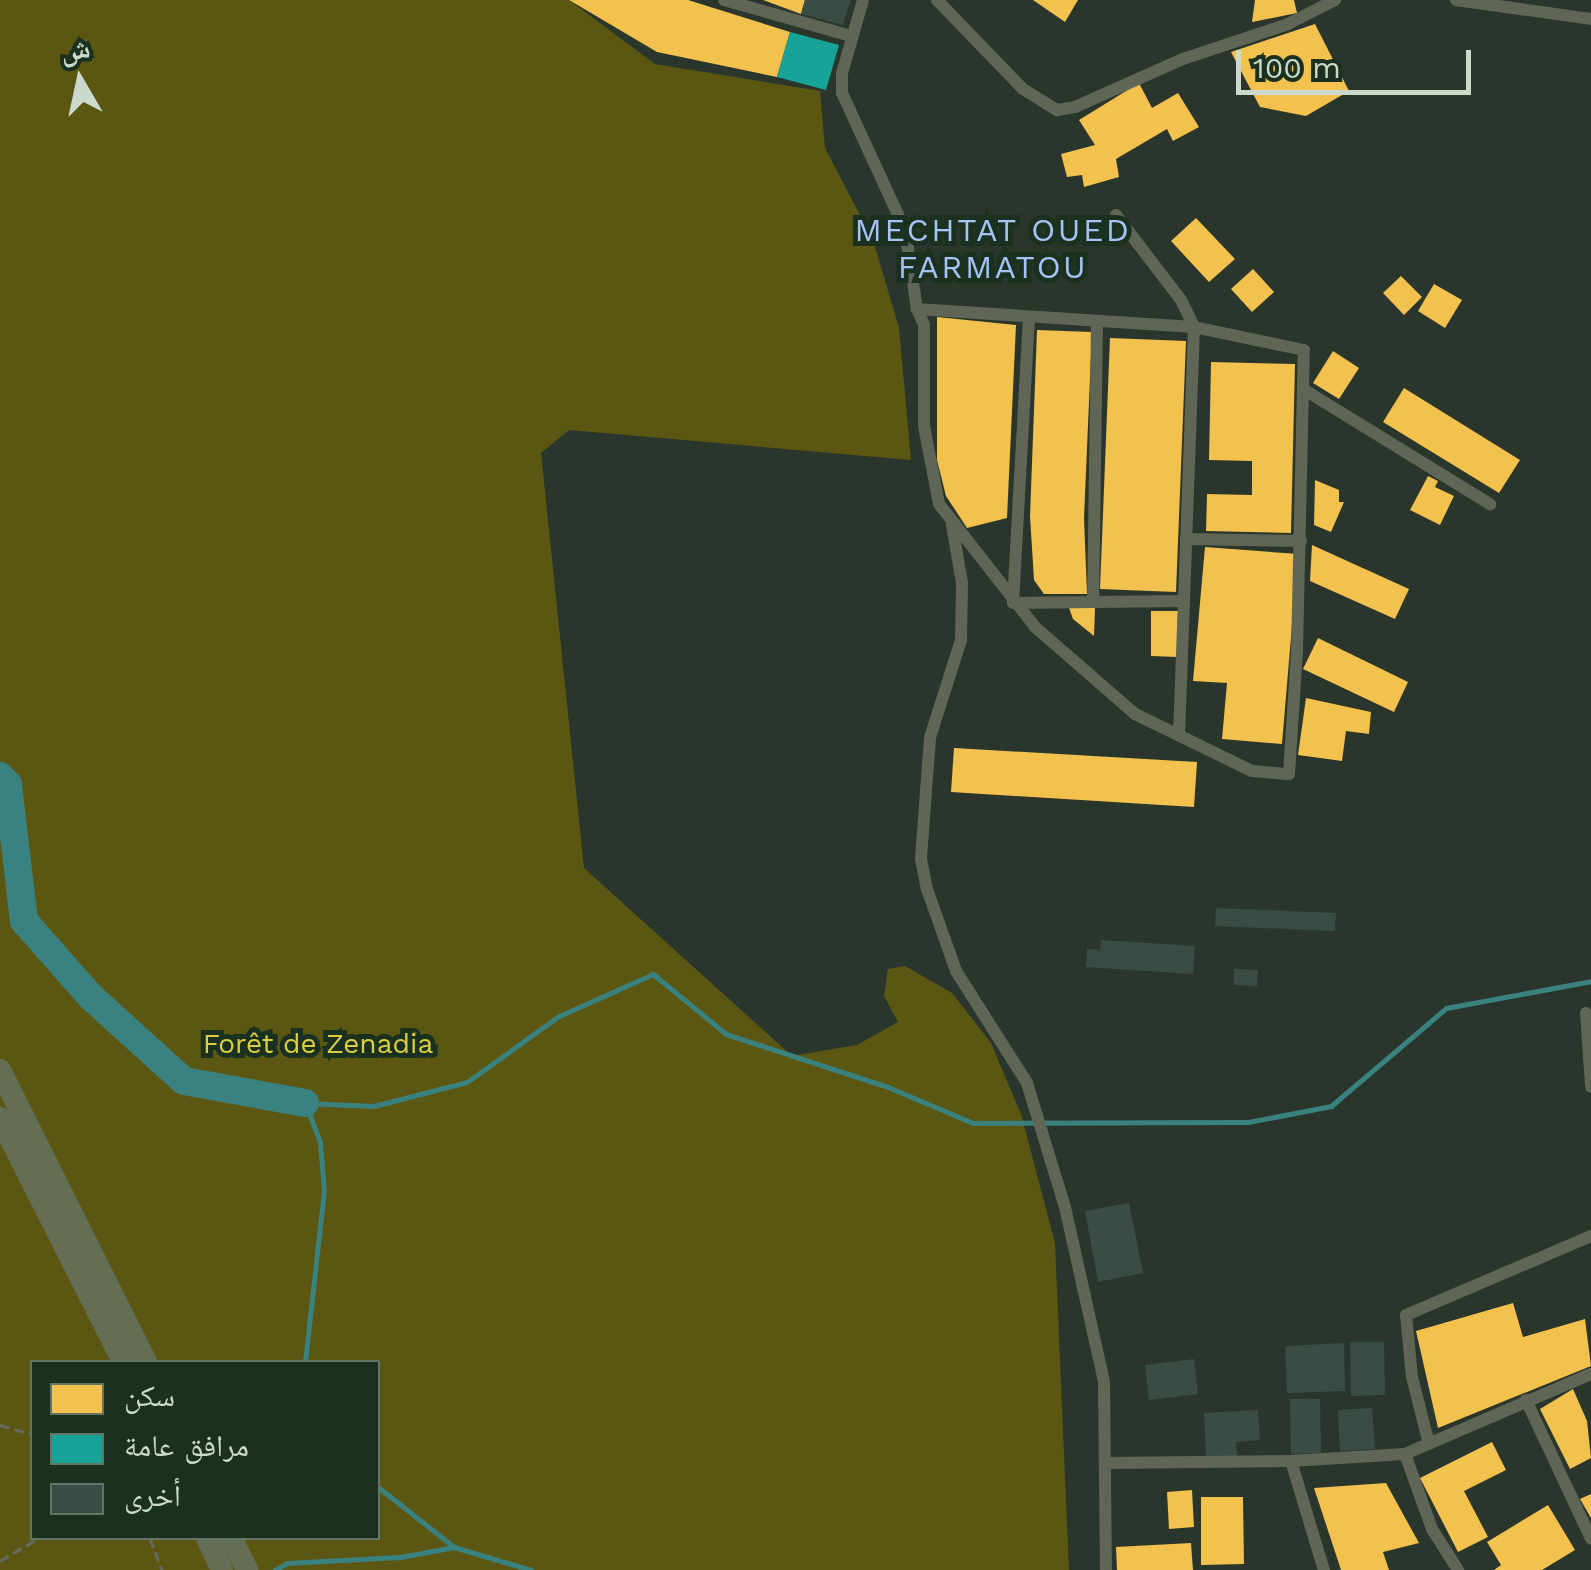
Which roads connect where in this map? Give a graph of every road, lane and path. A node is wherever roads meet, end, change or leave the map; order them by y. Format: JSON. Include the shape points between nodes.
{"nodes":[{"id":1,"x":724,"y":0,"type":"edge"},
{"id":2,"x":863,"y":0,"type":"edge"},
{"id":3,"x":937,"y":0,"type":"edge"},
{"id":4,"x":1336,"y":0,"type":"edge"},
{"id":5,"x":1456,"y":0,"type":"edge"},
{"id":6,"x":1591,"y":18,"type":"edge"},
{"id":7,"x":852,"y":36,"type":"junction"},
{"id":8,"x":1116,"y":215,"type":"dead end"},
{"id":9,"x":918,"y":309,"type":"junction"},
{"id":10,"x":1029,"y":316,"type":"junction"},
{"id":11,"x":1096,"y":321,"type":"junction"},
{"id":12,"x":1194,"y":327,"type":"junction"},
{"id":13,"x":1303,"y":390,"type":"junction"},
{"id":14,"x":1490,"y":504,"type":"dead end"},
{"id":15,"x":951,"y":520,"type":"junction"},
{"id":16,"x":1186,"y":539,"type":"junction"},
{"id":17,"x":1300,"y":541,"type":"junction"},
{"id":18,"x":1184,"y":601,"type":"junction"},
{"id":19,"x":1014,"y":602,"type":"junction"},
{"id":20,"x":1093,"y":602,"type":"junction"},
{"id":21,"x":1179,"y":734,"type":"junction"},
{"id":22,"x":1586,"y":1013,"type":"dead end"},
{"id":23,"x":1590,"y":1068,"type":"edge"},
{"id":24,"x":0,"y":1070,"type":"edge"},
{"id":25,"x":1591,"y":1087,"type":"edge"},
{"id":26,"x":0,"y":1118,"type":"edge"},
{"id":27,"x":1591,"y":1236,"type":"edge"},
{"id":28,"x":122,"y":1360,"type":"edge"},
{"id":29,"x":145,"y":1360,"type":"edge"},
{"id":30,"x":1591,"y":1374,"type":"edge"},
{"id":31,"x":1526,"y":1400,"type":"junction"},
{"id":32,"x":0,"y":1424,"type":"edge"},
{"id":33,"x":30,"y":1433,"type":"edge"},
{"id":34,"x":1429,"y":1444,"type":"junction"},
{"id":35,"x":1405,"y":1454,"type":"junction"},
{"id":36,"x":1290,"y":1461,"type":"junction"},
{"id":37,"x":1105,"y":1463,"type":"junction"},
{"id":38,"x":1591,"y":1539,"type":"edge"},
{"id":39,"x":36,"y":1540,"type":"edge"},
{"id":40,"x":151,"y":1540,"type":"edge"},
{"id":41,"x":208,"y":1540,"type":"edge"},
{"id":42,"x":232,"y":1540,"type":"edge"},
{"id":43,"x":0,"y":1562,"type":"edge"},
{"id":44,"x":162,"y":1570,"type":"edge"},
{"id":45,"x":222,"y":1570,"type":"edge"},
{"id":46,"x":247,"y":1570,"type":"edge"},
{"id":47,"x":1106,"y":1570,"type":"edge"},
{"id":48,"x":1324,"y":1570,"type":"edge"},
{"id":49,"x":1458,"y":1570,"type":"edge"}],
"edges":[{"from":1,"to":7,"type":"street"},
{"from":2,"to":7,"type":"street"},
{"from":3,"to":4,"type":"street","via":[[1023,89],[1057,110]]},
{"from":5,"to":6,"type":"street"},
{"from":7,"to":9,"type":"street","via":[[842,93],[899,217]]},
{"from":8,"to":12,"type":"street"},
{"from":9,"to":10,"type":"street"},
{"from":9,"to":15,"type":"street","via":[[930,470]]},
{"from":10,"to":11,"type":"street"},
{"from":10,"to":19,"type":"street"},
{"from":11,"to":12,"type":"street"},
{"from":11,"to":20,"type":"street"},
{"from":12,"to":13,"type":"street","via":[[1304,350]]},
{"from":12,"to":16,"type":"street"},
{"from":13,"to":14,"type":"street"},
{"from":13,"to":17,"type":"street"},
{"from":15,"to":19,"type":"street"},
{"from":15,"to":37,"type":"street","via":[[962,583],[961,640],[930,738],[921,859],[956,971],[1027,1083],[1066,1207],[1104,1382]]},
{"from":16,"to":17,"type":"street"},
{"from":16,"to":18,"type":"street"},
{"from":17,"to":21,"type":"street","via":[[1289,774],[1252,771]]},
{"from":18,"to":20,"type":"street"},
{"from":18,"to":21,"type":"street"},
{"from":19,"to":20,"type":"street"},
{"from":19,"to":21,"type":"street","via":[[1135,714]]},
{"from":22,"to":23,"type":"street"},
{"from":23,"to":25,"type":"street"},
{"from":24,"to":29,"type":"highway"},
{"from":26,"to":28,"type":"highway"},
{"from":27,"to":34,"type":"street","via":[[1406,1315],[1412,1378]]},
{"from":30,"to":31,"type":"street"},
{"from":31,"to":34,"type":"street"},
{"from":31,"to":38,"type":"street"},
{"from":32,"to":33,"type":"path"},
{"from":34,"to":35,"type":"street"},
{"from":35,"to":36,"type":"street"},
{"from":35,"to":49,"type":"street","via":[[1432,1529]]},
{"from":36,"to":37,"type":"street"},
{"from":36,"to":48,"type":"street"},
{"from":37,"to":47,"type":"street"},
{"from":39,"to":43,"type":"path"},
{"from":40,"to":44,"type":"path"},
{"from":41,"to":45,"type":"highway"},
{"from":42,"to":46,"type":"highway"}]}
